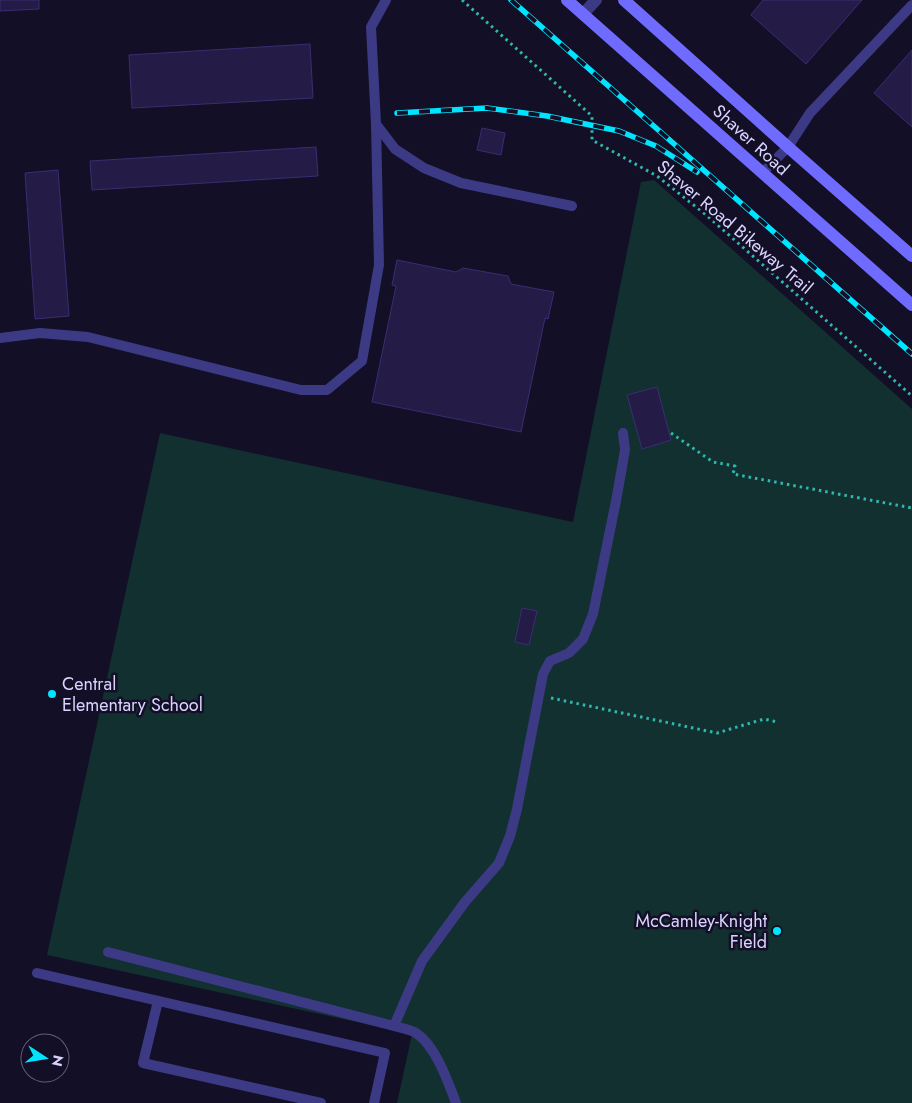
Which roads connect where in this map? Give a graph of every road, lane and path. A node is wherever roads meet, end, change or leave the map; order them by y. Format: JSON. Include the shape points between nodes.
{"nodes":[{"id":1,"x":386,"y":0,"type":"edge"},
{"id":2,"x":462,"y":0,"type":"edge"},
{"id":3,"x":567,"y":0,"type":"edge"},
{"id":4,"x":596,"y":0,"type":"edge"},
{"id":5,"x":624,"y":0,"type":"edge"},
{"id":6,"x":912,"y":6,"type":"edge"},
{"id":7,"x":583,"y":14,"type":"junction"},
{"id":8,"x":376,"y":124,"type":"junction"},
{"id":9,"x":788,"y":147,"type":"junction"},
{"id":10,"x":762,"y":173,"type":"junction"},
{"id":11,"x":572,"y":206,"type":"dead end"},
{"id":12,"x":912,"y":256,"type":"edge"},
{"id":13,"x":912,"y":306,"type":"edge"},
{"id":14,"x":0,"y":338,"type":"edge"},
{"id":15,"x":912,"y":396,"type":"edge"},
{"id":16,"x":622,"y":433,"type":"dead end"},
{"id":17,"x":671,"y":433,"type":"dead end"},
{"id":18,"x":912,"y":508,"type":"edge"},
{"id":19,"x":538,"y":696,"type":"junction"},
{"id":20,"x":778,"y":722,"type":"dead end"},
{"id":21,"x":108,"y":952,"type":"dead end"},
{"id":22,"x":37,"y":973,"type":"dead end"},
{"id":23,"x":158,"y":1000,"type":"junction"},
{"id":24,"x":394,"y":1026,"type":"junction"},
{"id":25,"x":321,"y":1103,"type":"edge"},
{"id":26,"x":374,"y":1103,"type":"edge"},
{"id":27,"x":456,"y":1103,"type":"edge"}],
"edges":[{"from":1,"to":8,"type":"lane","via":[[371,27]]},
{"from":2,"to":15,"type":"path","name":"Shaver Road Bikeway Trail","via":[[592,116],[592,140],[657,176],[705,214]]},
{"from":3,"to":7,"type":"main road","name":"Shaver Road"},
{"from":4,"to":7,"type":"street"},
{"from":5,"to":9,"type":"main road","name":"Shaver Road"},
{"from":6,"to":9,"type":"lane","via":[[810,113]]},
{"from":7,"to":10,"type":"main road","name":"Shaver Road"},
{"from":8,"to":11,"type":"lane","via":[[395,149],[424,168],[460,183]]},
{"from":8,"to":14,"type":"lane","via":[[379,264],[362,361],[327,390],[301,390],[88,337],[40,333]]},
{"from":9,"to":10,"type":"lane"},
{"from":9,"to":12,"type":"main road","name":"Shaver Road"},
{"from":10,"to":13,"type":"main road","name":"Shaver Road"},
{"from":16,"to":19,"type":"lane","via":[[625,450],[593,614],[584,639],[569,653],[550,661]]},
{"from":17,"to":18,"type":"path","via":[[713,462],[735,466],[733,474]]},
{"from":19,"to":20,"type":"path","via":[[717,733],[764,719]]},
{"from":19,"to":24,"type":"lane","via":[[517,809],[499,863],[465,902],[422,961]]},
{"from":21,"to":24,"type":"lane"},
{"from":22,"to":23,"type":"lane"},
{"from":23,"to":25,"type":"lane","via":[[143,1063]]},
{"from":23,"to":26,"type":"lane","via":[[385,1053]]},
{"from":24,"to":27,"type":"lane","via":[[415,1033],[426,1042],[445,1074]]}]}
